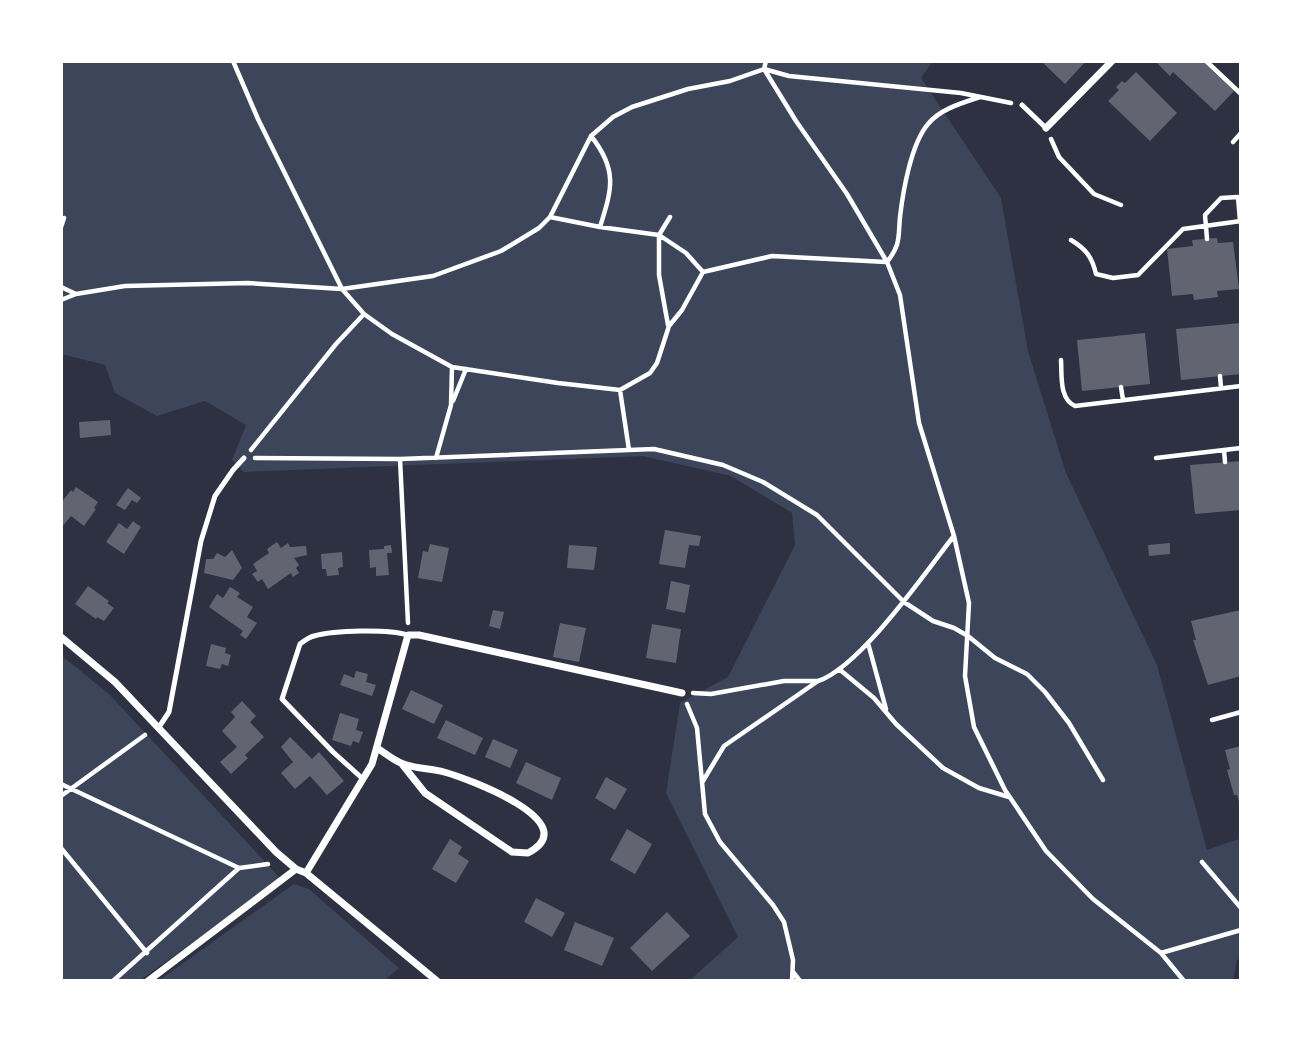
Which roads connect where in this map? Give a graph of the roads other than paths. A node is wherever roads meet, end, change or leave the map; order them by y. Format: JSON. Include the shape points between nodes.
{"nodes":[{"id":1,"x":1112,"y":61,"type":"edge"},
{"id":2,"x":1022,"y":106,"type":"road end"},
{"id":3,"x":1046,"y":128,"type":"joint"},
{"id":4,"x":244,"y":458,"type":"road end"},
{"id":5,"x":408,"y":635,"type":"junction"},
{"id":6,"x":61,"y":638,"type":"edge"},
{"id":7,"x":682,"y":693,"type":"road end"},
{"id":8,"x":159,"y":727,"type":"junction"},
{"id":9,"x":377,"y":748,"type":"junction"},
{"id":10,"x":402,"y":764,"type":"junction"},
{"id":11,"x":363,"y":779,"type":"junction"},
{"id":12,"x":296,"y":869,"type":"junction"},
{"id":13,"x":306,"y":873,"type":"junction"},
{"id":14,"x":148,"y":981,"type":"edge"},
{"id":15,"x":437,"y":981,"type":"edge"}],
"edges":[{"from":1,"to":3,"type":"street"},
{"from":2,"to":3,"type":"lane"},
{"from":4,"to":8,"type":"lane","via":[[215,496],[201,541],[169,712]]},
{"from":5,"to":7,"type":"street"},
{"from":5,"to":9,"type":"street"},
{"from":5,"to":11,"type":"lane","via":[[347,632],[313,636],[300,643],[282,699]]},
{"from":6,"to":8,"type":"street","via":[[115,682]]},
{"from":8,"to":12,"type":"street"},
{"from":9,"to":10,"type":"street"},
{"from":9,"to":11,"type":"street"},
{"from":10,"to":10,"type":"street","via":[[425,793],[512,852],[528,853],[541,843],[544,835],[539,820],[522,806],[443,772]]},
{"from":11,"to":13,"type":"street"},
{"from":12,"to":13,"type":"street"},
{"from":12,"to":14,"type":"street"},
{"from":13,"to":15,"type":"street"}]}
